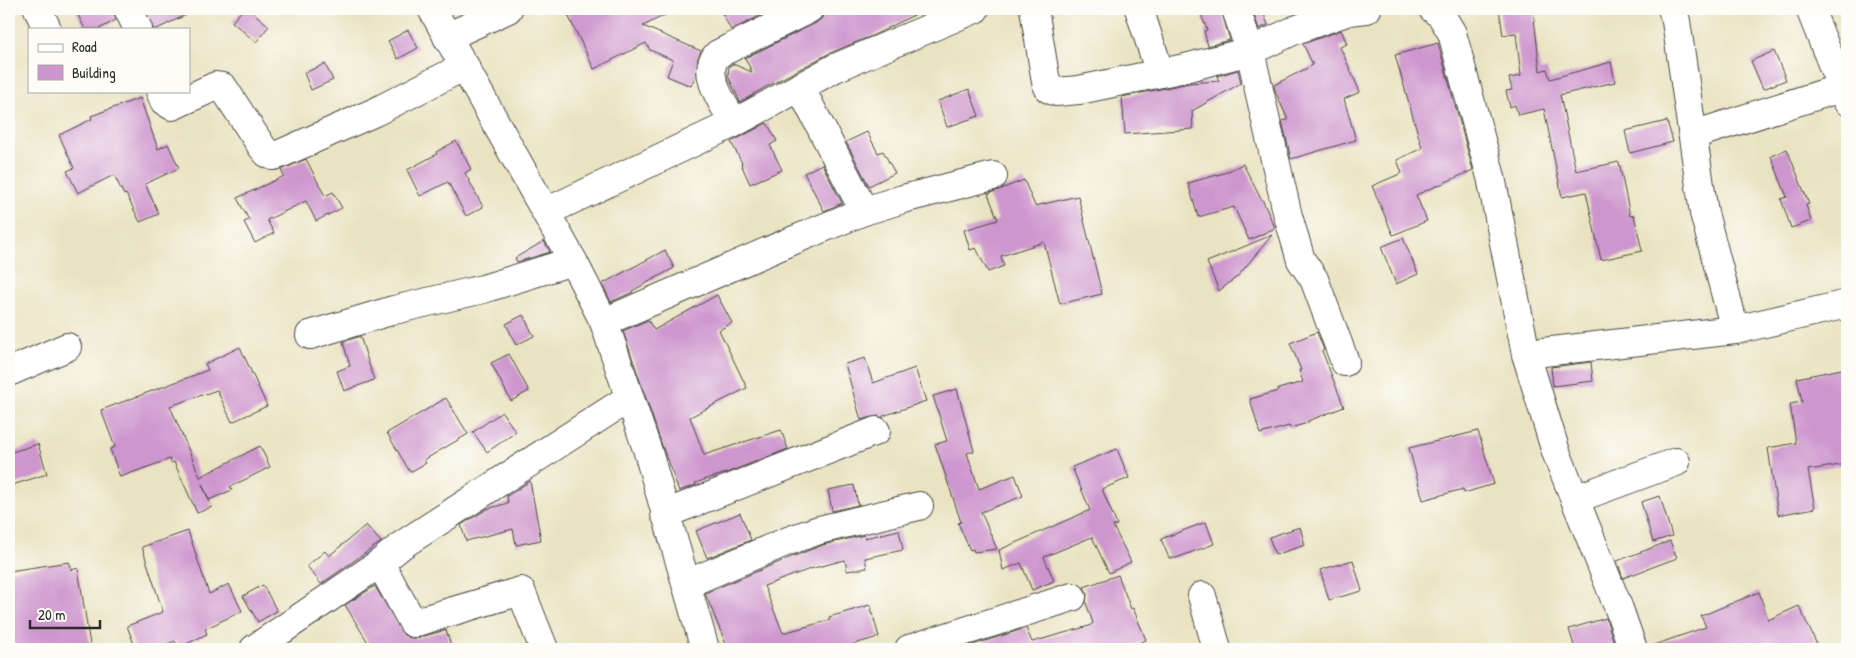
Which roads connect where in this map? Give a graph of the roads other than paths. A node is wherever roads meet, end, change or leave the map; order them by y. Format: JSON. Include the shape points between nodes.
{"nodes":[{"id":1,"x":38,"y":9,"type":"edge"},
{"id":2,"x":128,"y":9,"type":"edge"},
{"id":3,"x":432,"y":9,"type":"edge"},
{"id":4,"x":508,"y":9,"type":"edge"},
{"id":5,"x":809,"y":9,"type":"edge"},
{"id":6,"x":971,"y":9,"type":"edge"},
{"id":7,"x":1034,"y":9,"type":"edge"},
{"id":8,"x":1139,"y":9,"type":"edge"},
{"id":9,"x":1236,"y":9,"type":"edge"},
{"id":10,"x":1367,"y":9,"type":"edge"},
{"id":11,"x":1433,"y":9,"type":"edge"},
{"id":12,"x":1672,"y":9,"type":"edge"},
{"id":13,"x":1810,"y":9,"type":"edge"},
{"id":14,"x":47,"y":28,"type":"edge"},
{"id":15,"x":138,"y":28,"type":"edge"},
{"id":16,"x":447,"y":37,"type":"junction"},
{"id":17,"x":1250,"y":51,"type":"junction"},
{"id":18,"x":465,"y":66,"type":"junction"},
{"id":19,"x":1160,"y":72,"type":"junction"},
{"id":20,"x":800,"y":87,"type":"junction"},
{"id":21,"x":160,"y":92,"type":"edge"},
{"id":22,"x":1846,"y":92,"type":"edge"},
{"id":23,"x":734,"y":123,"type":"junction"},
{"id":24,"x":1693,"y":135,"type":"junction"},
{"id":25,"x":993,"y":176,"type":"dead end"},
{"id":26,"x":864,"y":211,"type":"junction"},
{"id":27,"x":546,"y":212,"type":"junction"},
{"id":28,"x":573,"y":261,"type":"junction"},
{"id":29,"x":1847,"y":304,"type":"edge"},
{"id":30,"x":604,"y":322,"type":"junction"},
{"id":31,"x":1735,"y":330,"type":"junction"},
{"id":32,"x":310,"y":334,"type":"dead end"},
{"id":33,"x":67,"y":347,"type":"dead end"},
{"id":34,"x":1526,"y":354,"type":"junction"},
{"id":35,"x":1345,"y":362,"type":"dead end"},
{"id":36,"x":9,"y":372,"type":"edge"},
{"id":37,"x":629,"y":398,"type":"junction"},
{"id":38,"x":876,"y":431,"type":"dead end"},
{"id":39,"x":1676,"y":462,"type":"dead end"},
{"id":40,"x":1575,"y":499,"type":"junction"},
{"id":41,"x":919,"y":506,"type":"dead end"},
{"id":42,"x":665,"y":514,"type":"junction"},
{"id":43,"x":380,"y":563,"type":"junction"},
{"id":44,"x":686,"y":584,"type":"junction"},
{"id":45,"x":1202,"y":596,"type":"dead end"},
{"id":46,"x":1072,"y":597,"type":"dead end"},
{"id":47,"x":254,"y":649,"type":"edge"},
{"id":48,"x":544,"y":649,"type":"edge"},
{"id":49,"x":704,"y":649,"type":"edge"},
{"id":50,"x":909,"y":649,"type":"edge"},
{"id":51,"x":1217,"y":649,"type":"edge"},
{"id":52,"x":1633,"y":649,"type":"edge"}],
"edges":[{"from":1,"to":14,"type":"street"},
{"from":2,"to":15,"type":"street"},
{"from":3,"to":16,"type":"street"},
{"from":4,"to":16,"type":"street"},
{"from":5,"to":23,"type":"street","via":[[714,58],[712,80]]},
{"from":6,"to":20,"type":"street","via":[[835,68]]},
{"from":7,"to":19,"type":"street","via":[[1046,82],[1056,92]]},
{"from":8,"to":19,"type":"street"},
{"from":9,"to":17,"type":"street"},
{"from":10,"to":17,"type":"street","via":[[1349,11],[1295,30]]},
{"from":11,"to":34,"type":"street","via":[[1441,15],[1452,33],[1491,177]]},
{"from":12,"to":24,"type":"street"},
{"from":13,"to":22,"type":"street"},
{"from":16,"to":18,"type":"street"},
{"from":17,"to":19,"type":"street"},
{"from":17,"to":35,"type":"street","via":[[1301,260],[1314,279]]},
{"from":18,"to":21,"type":"street","via":[[375,112],[273,156],[267,153],[223,87],[216,86],[172,106],[164,101]]},
{"from":18,"to":27,"type":"street"},
{"from":20,"to":23,"type":"street"},
{"from":20,"to":26,"type":"street"},
{"from":22,"to":24,"type":"street"},
{"from":23,"to":27,"type":"street"},
{"from":24,"to":31,"type":"street","via":[[1704,213]]},
{"from":25,"to":26,"type":"street"},
{"from":26,"to":30,"type":"street"},
{"from":27,"to":28,"type":"street"},
{"from":28,"to":30,"type":"street"},
{"from":28,"to":32,"type":"street","via":[[483,289]]},
{"from":29,"to":31,"type":"street"},
{"from":30,"to":37,"type":"street"},
{"from":31,"to":34,"type":"street"},
{"from":33,"to":36,"type":"street"},
{"from":34,"to":40,"type":"street","via":[[1556,452]]},
{"from":37,"to":42,"type":"street"},
{"from":37,"to":43,"type":"street","via":[[402,545]]},
{"from":38,"to":42,"type":"street"},
{"from":39,"to":40,"type":"street"},
{"from":40,"to":52,"type":"street"},
{"from":41,"to":44,"type":"street","via":[[788,540]]},
{"from":42,"to":44,"type":"street"},
{"from":43,"to":47,"type":"street"},
{"from":43,"to":48,"type":"street","via":[[414,623],[521,591]]},
{"from":44,"to":49,"type":"street"},
{"from":45,"to":51,"type":"street"},
{"from":46,"to":50,"type":"street"}]}
